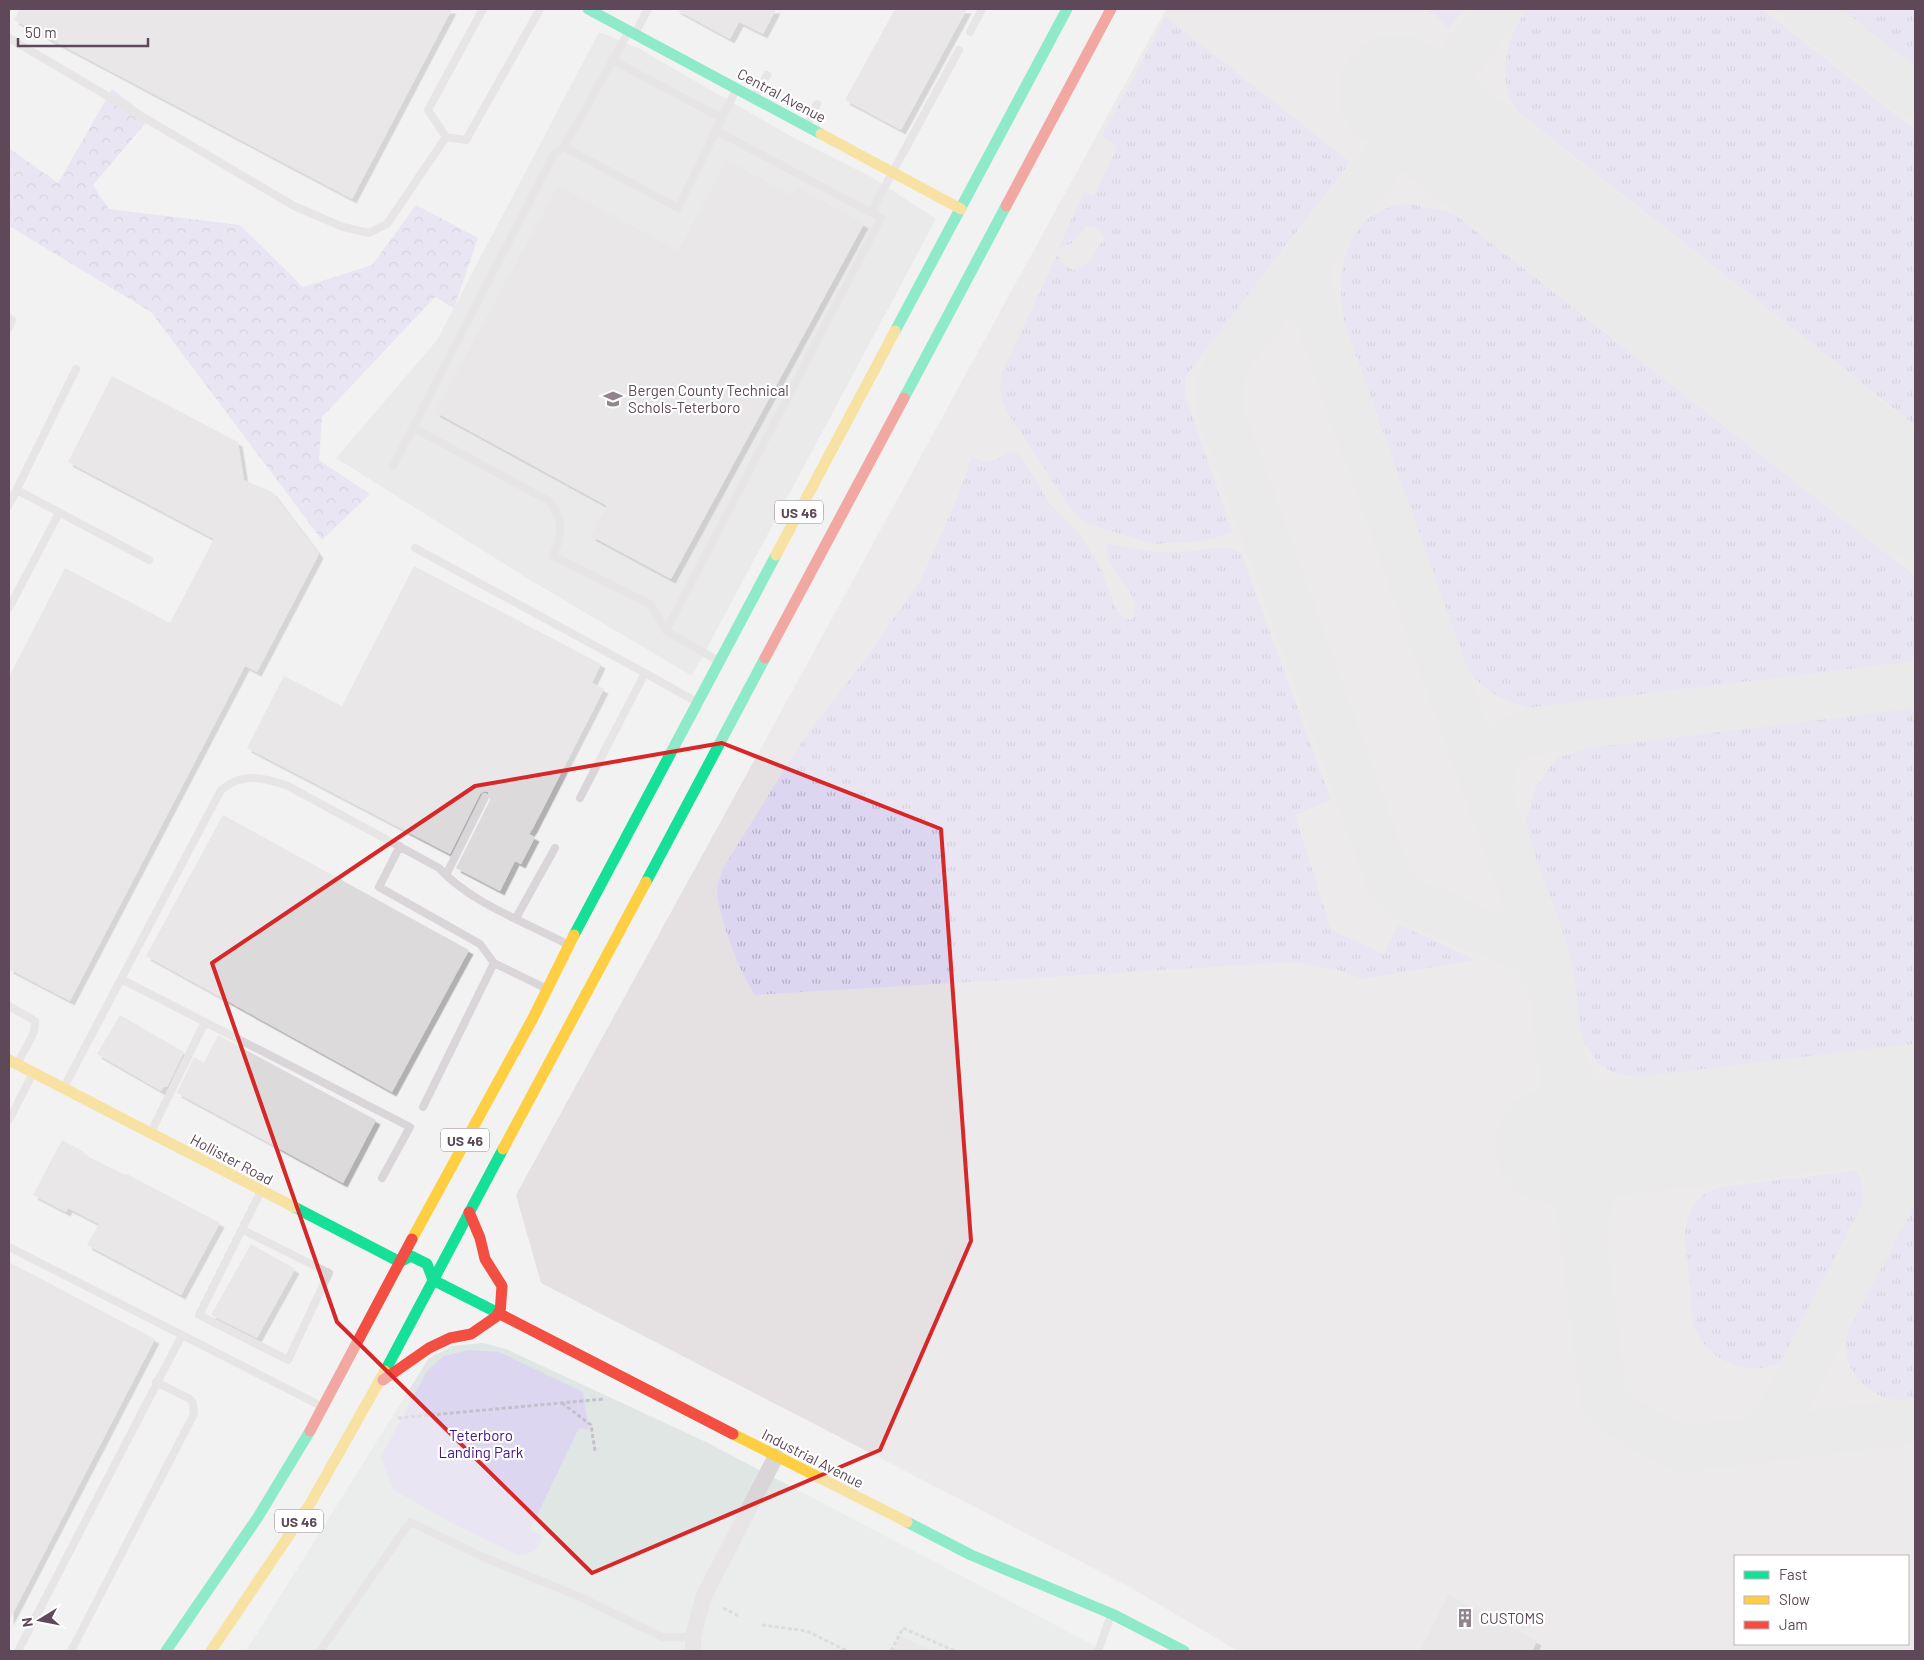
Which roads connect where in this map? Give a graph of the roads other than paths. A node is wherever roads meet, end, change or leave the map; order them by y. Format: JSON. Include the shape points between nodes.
{"nodes":[{"id":1,"x":483,"y":9,"type":"edge"},
{"id":2,"x":540,"y":9,"type":"edge"},
{"id":3,"x":588,"y":9,"type":"edge"},
{"id":4,"x":648,"y":9,"type":"edge"},
{"id":5,"x":982,"y":9,"type":"edge"},
{"id":6,"x":1067,"y":9,"type":"edge"},
{"id":7,"x":1111,"y":9,"type":"edge"},
{"id":8,"x":632,"y":32,"type":"junction"},
{"id":9,"x":970,"y":32,"type":"dead end"},
{"id":10,"x":9,"y":38,"type":"edge"},
{"id":11,"x":960,"y":50,"type":"dead end"},
{"id":12,"x":612,"y":60,"type":"junction"},
{"id":13,"x":767,"y":75,"type":"dead end"},
{"id":14,"x":738,"y":88,"type":"junction"},
{"id":15,"x":754,"y":98,"type":"junction"},
{"id":16,"x":817,"y":104,"type":"dead end"},
{"id":17,"x":722,"y":118,"type":"junction"},
{"id":18,"x":807,"y":126,"type":"junction"},
{"id":19,"x":715,"y":130,"type":"junction"},
{"id":20,"x":446,"y":137,"type":"junction"},
{"id":21,"x":564,"y":147,"type":"junction"},
{"id":22,"x":893,"y":172,"type":"junction"},
{"id":23,"x":961,"y":209,"type":"junction"},
{"id":24,"x":871,"y":212,"type":"junction"},
{"id":25,"x":9,"y":318,"type":"edge"},
{"id":26,"x":9,"y":328,"type":"edge"},
{"id":27,"x":76,"y":369,"type":"dead end"},
{"id":28,"x":414,"y":428,"type":"junction"},
{"id":29,"x":393,"y":466,"type":"dead end"},
{"id":30,"x":17,"y":490,"type":"junction"},
{"id":31,"x":9,"y":504,"type":"edge"},
{"id":32,"x":59,"y":513,"type":"junction"},
{"id":33,"x":414,"y":548,"type":"dead end"},
{"id":34,"x":149,"y":560,"type":"dead end"},
{"id":35,"x":9,"y":608,"type":"edge"},
{"id":36,"x":666,"y":632,"type":"junction"},
{"id":37,"x":718,"y":662,"type":"junction"},
{"id":38,"x":645,"y":673,"type":"junction"},
{"id":39,"x":697,"y":702,"type":"junction"},
{"id":40,"x":484,"y":797,"type":"dead end"},
{"id":41,"x":580,"y":798,"type":"dead end"},
{"id":42,"x":400,"y":846,"type":"junction"},
{"id":43,"x":554,"y":848,"type":"dead end"},
{"id":44,"x":446,"y":875,"type":"junction"},
{"id":45,"x":516,"y":918,"type":"junction"},
{"id":46,"x":569,"y":944,"type":"junction"},
{"id":47,"x":494,"y":963,"type":"junction"},
{"id":48,"x":121,"y":979,"type":"junction"},
{"id":49,"x":547,"y":989,"type":"junction"},
{"id":50,"x":9,"y":1006,"type":"edge"},
{"id":51,"x":533,"y":1018,"type":"junction"},
{"id":52,"x":206,"y":1022,"type":"junction"},
{"id":53,"x":523,"y":1061,"type":"dead end"},
{"id":54,"x":13,"y":1062,"type":"edge"},
{"id":55,"x":33,"y":1073,"type":"junction"},
{"id":56,"x":63,"y":1088,"type":"junction"},
{"id":57,"x":423,"y":1106,"type":"dead end"},
{"id":58,"x":9,"y":1120,"type":"edge"},
{"id":59,"x":151,"y":1134,"type":"junction"},
{"id":60,"x":382,"y":1178,"type":"dead end"},
{"id":61,"x":261,"y":1192,"type":"junction"},
{"id":62,"x":469,"y":1212,"type":"junction"},
{"id":63,"x":243,"y":1230,"type":"junction"},
{"id":64,"x":9,"y":1247,"type":"edge"},
{"id":65,"x":434,"y":1253,"type":"dead end"},
{"id":66,"x":400,"y":1262,"type":"junction"},
{"id":67,"x":433,"y":1280,"type":"junction"},
{"id":68,"x":413,"y":1290,"type":"dead end"},
{"id":69,"x":385,"y":1314,"type":"dead end"},
{"id":70,"x":500,"y":1314,"type":"junction"},
{"id":71,"x":370,"y":1319,"type":"junction"},
{"id":72,"x":182,"y":1335,"type":"junction"},
{"id":73,"x":156,"y":1382,"type":"junction"},
{"id":74,"x":378,"y":1384,"type":"junction"},
{"id":75,"x":323,"y":1407,"type":"junction"},
{"id":76,"x":776,"y":1456,"type":"junction"},
{"id":77,"x":1112,"y":1614,"type":"junction"},
{"id":78,"x":693,"y":1644,"type":"edge"},
{"id":79,"x":18,"y":1651,"type":"edge"},
{"id":80,"x":71,"y":1651,"type":"edge"},
{"id":81,"x":166,"y":1651,"type":"edge"},
{"id":82,"x":211,"y":1651,"type":"edge"},
{"id":83,"x":320,"y":1651,"type":"edge"},
{"id":84,"x":1098,"y":1651,"type":"edge"},
{"id":85,"x":1184,"y":1651,"type":"edge"}],
"edges":[{"from":1,"to":20,"type":"lane","via":[[428,110]]},
{"from":2,"to":20,"type":"lane","via":[[466,140]]},
{"from":3,"to":8,"type":"main road","name":"Central Avenue"},
{"from":4,"to":8,"type":"lane"},
{"from":5,"to":9,"type":"lane"},
{"from":6,"to":23,"type":"main road","number":"US 46","via":[[1056,22]]},
{"from":7,"to":62,"type":"main road","number":"US 46"},
{"from":8,"to":12,"type":"lane"},
{"from":8,"to":14,"type":"main road","name":"Central Avenue"},
{"from":10,"to":20,"type":"lane","via":[[294,206],[343,227],[369,233],[387,224]]},
{"from":11,"to":22,"type":"lane"},
{"from":12,"to":17,"type":"lane"},
{"from":12,"to":21,"type":"lane"},
{"from":13,"to":15,"type":"lane"},
{"from":14,"to":15,"type":"main road","name":"Central Avenue"},
{"from":14,"to":17,"type":"lane"},
{"from":15,"to":18,"type":"main road","name":"Central Avenue"},
{"from":16,"to":18,"type":"lane"},
{"from":17,"to":19,"type":"lane"},
{"from":18,"to":22,"type":"main road","name":"Central Avenue"},
{"from":19,"to":21,"type":"lane","via":[[678,208]]},
{"from":19,"to":24,"type":"lane"},
{"from":21,"to":28,"type":"lane","via":[[554,154]]},
{"from":22,"to":23,"type":"main road","name":"Central Avenue"},
{"from":22,"to":24,"type":"lane"},
{"from":23,"to":37,"type":"main road","number":"US 46"},
{"from":24,"to":36,"type":"lane","via":[[881,218]]},
{"from":25,"to":26,"type":"lane","via":[[12,320]]},
{"from":27,"to":30,"type":"lane"},
{"from":28,"to":29,"type":"lane"},
{"from":28,"to":36,"type":"lane","via":[[549,501],[557,511],[561,526],[554,556],[650,604]]},
{"from":30,"to":31,"type":"lane"},
{"from":30,"to":32,"type":"lane"},
{"from":32,"to":34,"type":"lane"},
{"from":32,"to":35,"type":"lane"},
{"from":33,"to":38,"type":"lane"},
{"from":36,"to":37,"type":"lane"},
{"from":37,"to":39,"type":"main road","number":"US 46"},
{"from":38,"to":39,"type":"lane"},
{"from":38,"to":41,"type":"lane"},
{"from":39,"to":46,"type":"main road","number":"US 46"},
{"from":40,"to":44,"type":"lane"},
{"from":42,"to":44,"type":"lane"},
{"from":42,"to":47,"type":"lane","via":[[379,887],[480,944]]},
{"from":42,"to":48,"type":"lane","via":[[288,786],[266,778],[247,777],[231,782],[221,790]]},
{"from":43,"to":45,"type":"lane"},
{"from":44,"to":45,"type":"lane","via":[[452,882]]},
{"from":45,"to":46,"type":"lane"},
{"from":46,"to":49,"type":"main road","number":"US 46"},
{"from":47,"to":49,"type":"lane"},
{"from":47,"to":57,"type":"lane"},
{"from":48,"to":52,"type":"lane"},
{"from":48,"to":56,"type":"lane"},
{"from":49,"to":51,"type":"main road","number":"US 46"},
{"from":50,"to":54,"type":"lane","via":[[35,1021],[34,1032]]},
{"from":51,"to":53,"type":"main road"},
{"from":51,"to":66,"type":"main road","number":"US 46"},
{"from":52,"to":59,"type":"lane"},
{"from":52,"to":60,"type":"lane","via":[[410,1127]]},
{"from":54,"to":55,"type":"main road","name":"Hollister Road"},
{"from":55,"to":56,"type":"main road","name":"Hollister Road"},
{"from":55,"to":58,"type":"lane"},
{"from":56,"to":59,"type":"main road","name":"Hollister Road"},
{"from":59,"to":61,"type":"main road","name":"Hollister Road"},
{"from":61,"to":63,"type":"lane"},
{"from":61,"to":66,"type":"main road","name":"Hollister Road"},
{"from":62,"to":67,"type":"main road","number":"US 46"},
{"from":62,"to":70,"type":"main road","via":[[485,1258],[502,1286]]},
{"from":63,"to":63,"type":"lane","via":[[199,1315],[288,1360],[329,1273]]},
{"from":64,"to":72,"type":"lane"},
{"from":65,"to":67,"type":"main road"},
{"from":66,"to":67,"type":"main road","name":"Hollister Road","via":[[411,1256],[427,1264]]},
{"from":66,"to":71,"type":"main road","number":"US 46"},
{"from":67,"to":68,"type":"main road"},
{"from":67,"to":70,"type":"main road","name":"Industrial Avenue"},
{"from":67,"to":74,"type":"main road","number":"US 46"},
{"from":69,"to":71,"type":"main road"},
{"from":70,"to":74,"type":"main road","via":[[471,1334],[450,1338],[429,1348]]},
{"from":70,"to":76,"type":"main road","name":"Industrial Avenue"},
{"from":71,"to":75,"type":"main road","number":"US 46"},
{"from":72,"to":73,"type":"lane"},
{"from":72,"to":75,"type":"lane","via":[[284,1390]]},
{"from":73,"to":79,"type":"lane"},
{"from":73,"to":80,"type":"lane","via":[[190,1399],[194,1414]]},
{"from":74,"to":82,"type":"main road","number":"US 46","via":[[310,1504]]},
{"from":75,"to":81,"type":"main road","number":"US 46","via":[[258,1517]]},
{"from":76,"to":77,"type":"main road","name":"Industrial Avenue","via":[[971,1555]]},
{"from":76,"to":78,"type":"street","via":[[704,1598]]},
{"from":77,"to":84,"type":"lane"},
{"from":77,"to":85,"type":"main road","name":"Industrial Avenue"},
{"from":78,"to":83,"type":"lane","via":[[662,1637],[410,1522]]}]}
